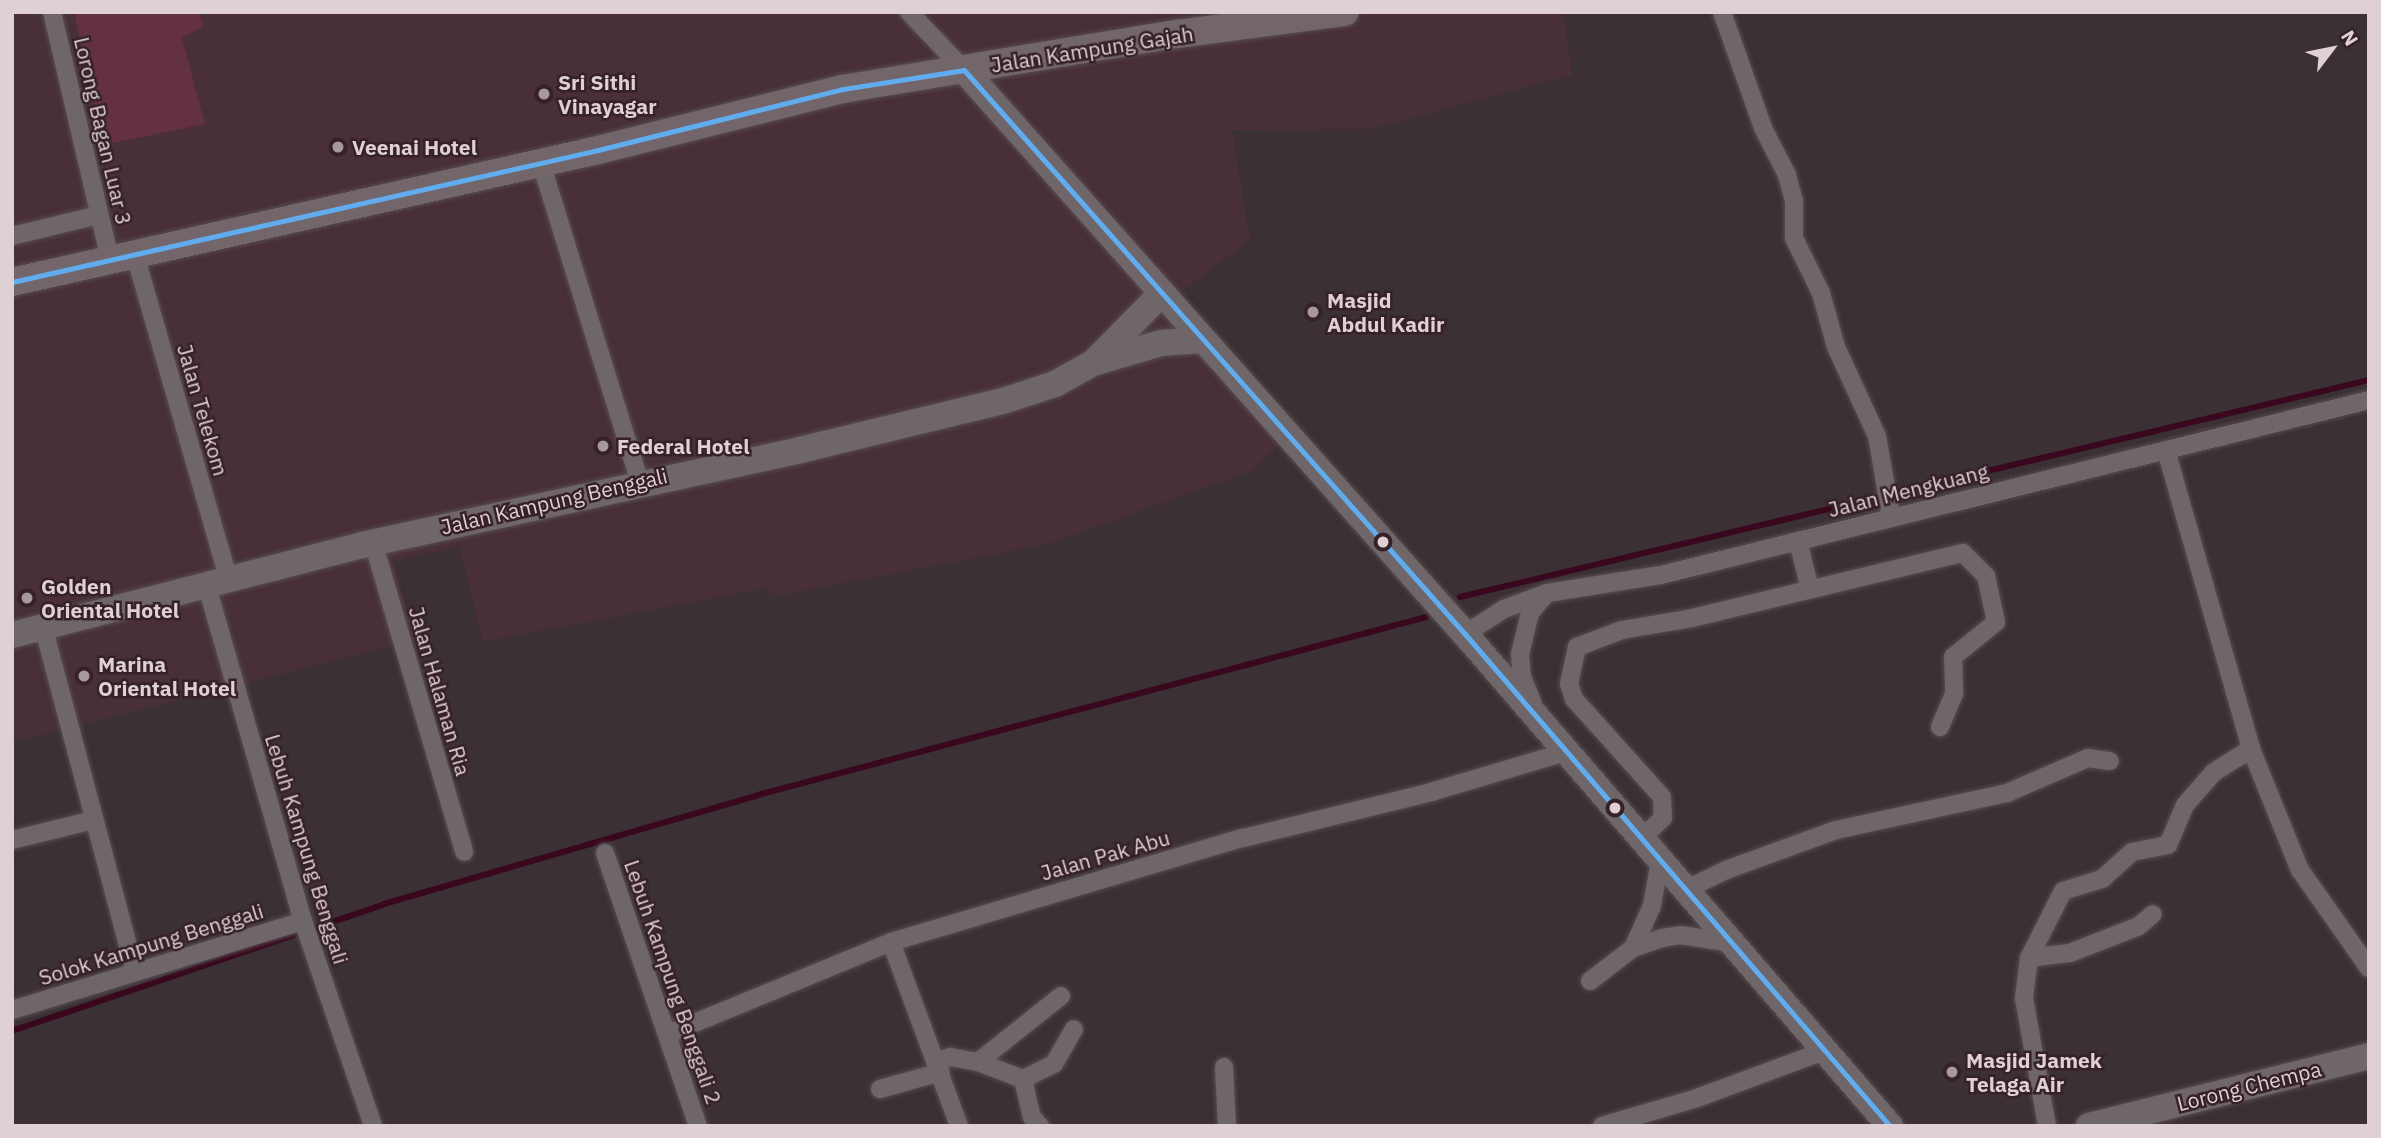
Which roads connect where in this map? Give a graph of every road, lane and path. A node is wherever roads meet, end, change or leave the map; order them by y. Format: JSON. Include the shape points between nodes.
{"nodes":[{"id":1,"x":52,"y":12,"type":"edge"},
{"id":2,"x":909,"y":12,"type":"edge"},
{"id":3,"x":1345,"y":12,"type":"edge"},
{"id":4,"x":1722,"y":12,"type":"edge"},
{"id":5,"x":964,"y":70,"type":"junction"},
{"id":6,"x":541,"y":163,"type":"junction"},
{"id":7,"x":99,"y":215,"type":"junction"},
{"id":8,"x":12,"y":236,"type":"edge"},
{"id":9,"x":122,"y":258,"type":"junction"},
{"id":10,"x":12,"y":282,"type":"edge"},
{"id":11,"x":1162,"y":293,"type":"junction"},
{"id":12,"x":1203,"y":340,"type":"junction"},
{"id":13,"x":1093,"y":363,"type":"junction"},
{"id":14,"x":2369,"y":400,"type":"edge"},
{"id":15,"x":2166,"y":450,"type":"junction"},
{"id":16,"x":640,"y":481,"type":"junction"},
{"id":17,"x":1890,"y":512,"type":"junction"},
{"id":18,"x":1798,"y":541,"type":"junction"},
{"id":19,"x":373,"y":542,"type":"junction"},
{"id":20,"x":217,"y":580,"type":"junction"},
{"id":21,"x":1810,"y":589,"type":"junction"},
{"id":22,"x":1547,"y":593,"type":"junction"},
{"id":23,"x":43,"y":626,"type":"junction"},
{"id":24,"x":1465,"y":634,"type":"junction"},
{"id":25,"x":12,"y":635,"type":"edge"},
{"id":26,"x":1940,"y":727,"type":"dead end"},
{"id":27,"x":2252,"y":750,"type":"junction"},
{"id":28,"x":1566,"y":752,"type":"junction"},
{"id":29,"x":2110,"y":761,"type":"dead end"},
{"id":30,"x":94,"y":820,"type":"junction"},
{"id":31,"x":1642,"y":838,"type":"junction"},
{"id":32,"x":12,"y":840,"type":"edge"},
{"id":33,"x":464,"y":852,"type":"dead end"},
{"id":34,"x":605,"y":853,"type":"dead end"},
{"id":35,"x":1660,"y":860,"type":"junction"},
{"id":36,"x":1685,"y":890,"type":"junction"},
{"id":37,"x":2153,"y":914,"type":"dead end"},
{"id":38,"x":306,"y":928,"type":"junction"},
{"id":39,"x":891,"y":942,"type":"junction"},
{"id":40,"x":1732,"y":943,"type":"junction"},
{"id":41,"x":1633,"y":948,"type":"junction"},
{"id":42,"x":2029,"y":958,"type":"junction"},
{"id":43,"x":2369,"y":968,"type":"edge"},
{"id":44,"x":135,"y":972,"type":"junction"},
{"id":45,"x":1590,"y":981,"type":"dead end"},
{"id":46,"x":1061,"y":996,"type":"dead end"},
{"id":47,"x":12,"y":1010,"type":"edge"},
{"id":48,"x":1074,"y":1029,"type":"dead end"},
{"id":49,"x":668,"y":1034,"type":"junction"},
{"id":50,"x":1824,"y":1051,"type":"junction"},
{"id":51,"x":2369,"y":1056,"type":"edge"},
{"id":52,"x":978,"y":1062,"type":"junction"},
{"id":53,"x":939,"y":1067,"type":"junction"},
{"id":54,"x":1224,"y":1067,"type":"dead end"},
{"id":55,"x":1023,"y":1079,"type":"junction"},
{"id":56,"x":880,"y":1089,"type":"dead end"},
{"id":57,"x":373,"y":1126,"type":"edge"},
{"id":58,"x":698,"y":1126,"type":"edge"},
{"id":59,"x":959,"y":1126,"type":"edge"},
{"id":60,"x":1040,"y":1126,"type":"edge"},
{"id":61,"x":1227,"y":1126,"type":"edge"},
{"id":62,"x":1602,"y":1126,"type":"edge"},
{"id":63,"x":1890,"y":1126,"type":"edge"},
{"id":64,"x":2047,"y":1126,"type":"edge"},
{"id":65,"x":2089,"y":1126,"type":"edge"}],
"edges":[{"from":1,"to":7,"type":"street","name":"Lorong Bagan Luar 3"},
{"from":2,"to":5,"type":"street"},
{"from":3,"to":5,"type":"main road","name":"Jalan Kampung Gajah","via":[[1177,34]]},
{"from":4,"to":17,"type":"street","via":[[1763,128],[1787,175],[1794,201],[1794,237],[1821,293],[1836,347],[1877,436]]},
{"from":5,"to":6,"type":"main road","name":"Jalan Kampung Gajah","via":[[843,89]]},
{"from":5,"to":11,"type":"street"},
{"from":6,"to":9,"type":"main road","name":"Jalan Kampung Gajah"},
{"from":6,"to":16,"type":"street"},
{"from":7,"to":8,"type":"street"},
{"from":7,"to":9,"type":"street","name":"Lorong Bagan Luar 3"},
{"from":9,"to":10,"type":"main road","name":"Jalan Kampung Gajah"},
{"from":9,"to":20,"type":"street","name":"Jalan Telekom"},
{"from":11,"to":12,"type":"street"},
{"from":11,"to":13,"type":"street"},
{"from":12,"to":13,"type":"street","via":[[1161,343]]},
{"from":12,"to":24,"type":"street"},
{"from":13,"to":16,"type":"street","name":"Jalan Kampung Benggali","via":[[1055,384],[1003,401],[800,450]]},
{"from":14,"to":15,"type":"street","name":"Jalan Mengkuang"},
{"from":15,"to":17,"type":"street","name":"Jalan Mengkuang"},
{"from":15,"to":27,"type":"street"},
{"from":16,"to":19,"type":"street","name":"Jalan Kampung Benggali"},
{"from":17,"to":18,"type":"street","name":"Jalan Mengkuang"},
{"from":18,"to":21,"type":"street"},
{"from":18,"to":22,"type":"street","name":"Jalan Mengkuang","via":[[1661,575]]},
{"from":19,"to":20,"type":"street","name":"Jalan Kampung Benggali"},
{"from":19,"to":33,"type":"street","name":"Jalan Halaman Ria"},
{"from":20,"to":23,"type":"street","name":"Jalan Kampung Benggali"},
{"from":20,"to":38,"type":"street","name":"Lebuh Kampung Benggali"},
{"from":21,"to":26,"type":"street","via":[[1962,554],[1975,561],[1986,576],[1996,622],[1953,657],[1954,694]]},
{"from":21,"to":31,"type":"street","via":[[1622,630],[1577,647],[1569,684],[1574,699],[1662,797],[1662,818]]},
{"from":22,"to":24,"type":"street","name":"Jalan Mengkuang","via":[[1504,609]]},
{"from":22,"to":28,"type":"street","via":[[1530,613],[1523,633],[1522,677],[1531,701]]},
{"from":23,"to":25,"type":"street","name":"Jalan Kampung Benggali"},
{"from":23,"to":30,"type":"street"},
{"from":24,"to":28,"type":"street"},
{"from":27,"to":42,"type":"street","via":[[2214,772],[2185,805],[2168,845],[2132,852],[2102,879],[2063,891]]},
{"from":27,"to":43,"type":"street","via":[[2300,870]]},
{"from":28,"to":31,"type":"street"},
{"from":28,"to":39,"type":"street","name":"Jalan Pak Abu","via":[[1431,792],[1243,838]]},
{"from":29,"to":36,"type":"street","via":[[2088,758],[2007,793],[1836,830]]},
{"from":30,"to":32,"type":"street"},
{"from":30,"to":44,"type":"street"},
{"from":31,"to":35,"type":"street"},
{"from":34,"to":49,"type":"street","name":"Lebuh Kampung Benggali 2"},
{"from":35,"to":36,"type":"street"},
{"from":35,"to":41,"type":"street","via":[[1653,906]]},
{"from":36,"to":40,"type":"street"},
{"from":37,"to":42,"type":"street","via":[[2138,926],[2070,953]]},
{"from":38,"to":44,"type":"street","name":"Solok Kampung Benggali"},
{"from":38,"to":57,"type":"street","name":"Lebuh Kampung Benggali"},
{"from":39,"to":49,"type":"street","name":"Jalan Pak Abu"},
{"from":39,"to":53,"type":"street"},
{"from":40,"to":41,"type":"street","via":[[1680,935]]},
{"from":40,"to":50,"type":"street"},
{"from":41,"to":45,"type":"street"},
{"from":42,"to":64,"type":"street","via":[[2024,998]]},
{"from":44,"to":47,"type":"street","name":"Solok Kampung Benggali"},
{"from":46,"to":52,"type":"street"},
{"from":48,"to":55,"type":"street","via":[[1054,1064]]},
{"from":49,"to":58,"type":"street","name":"Lebuh Kampung Benggali 2"},
{"from":50,"to":62,"type":"street","via":[[1697,1098]]},
{"from":50,"to":63,"type":"street"},
{"from":51,"to":65,"type":"street","name":"Lorong Chempa"},
{"from":52,"to":53,"type":"street","via":[[950,1057]]},
{"from":52,"to":55,"type":"street"},
{"from":53,"to":56,"type":"street"},
{"from":53,"to":59,"type":"street"},
{"from":54,"to":61,"type":"street"},
{"from":55,"to":60,"type":"street","via":[[1032,1117]]}]}
